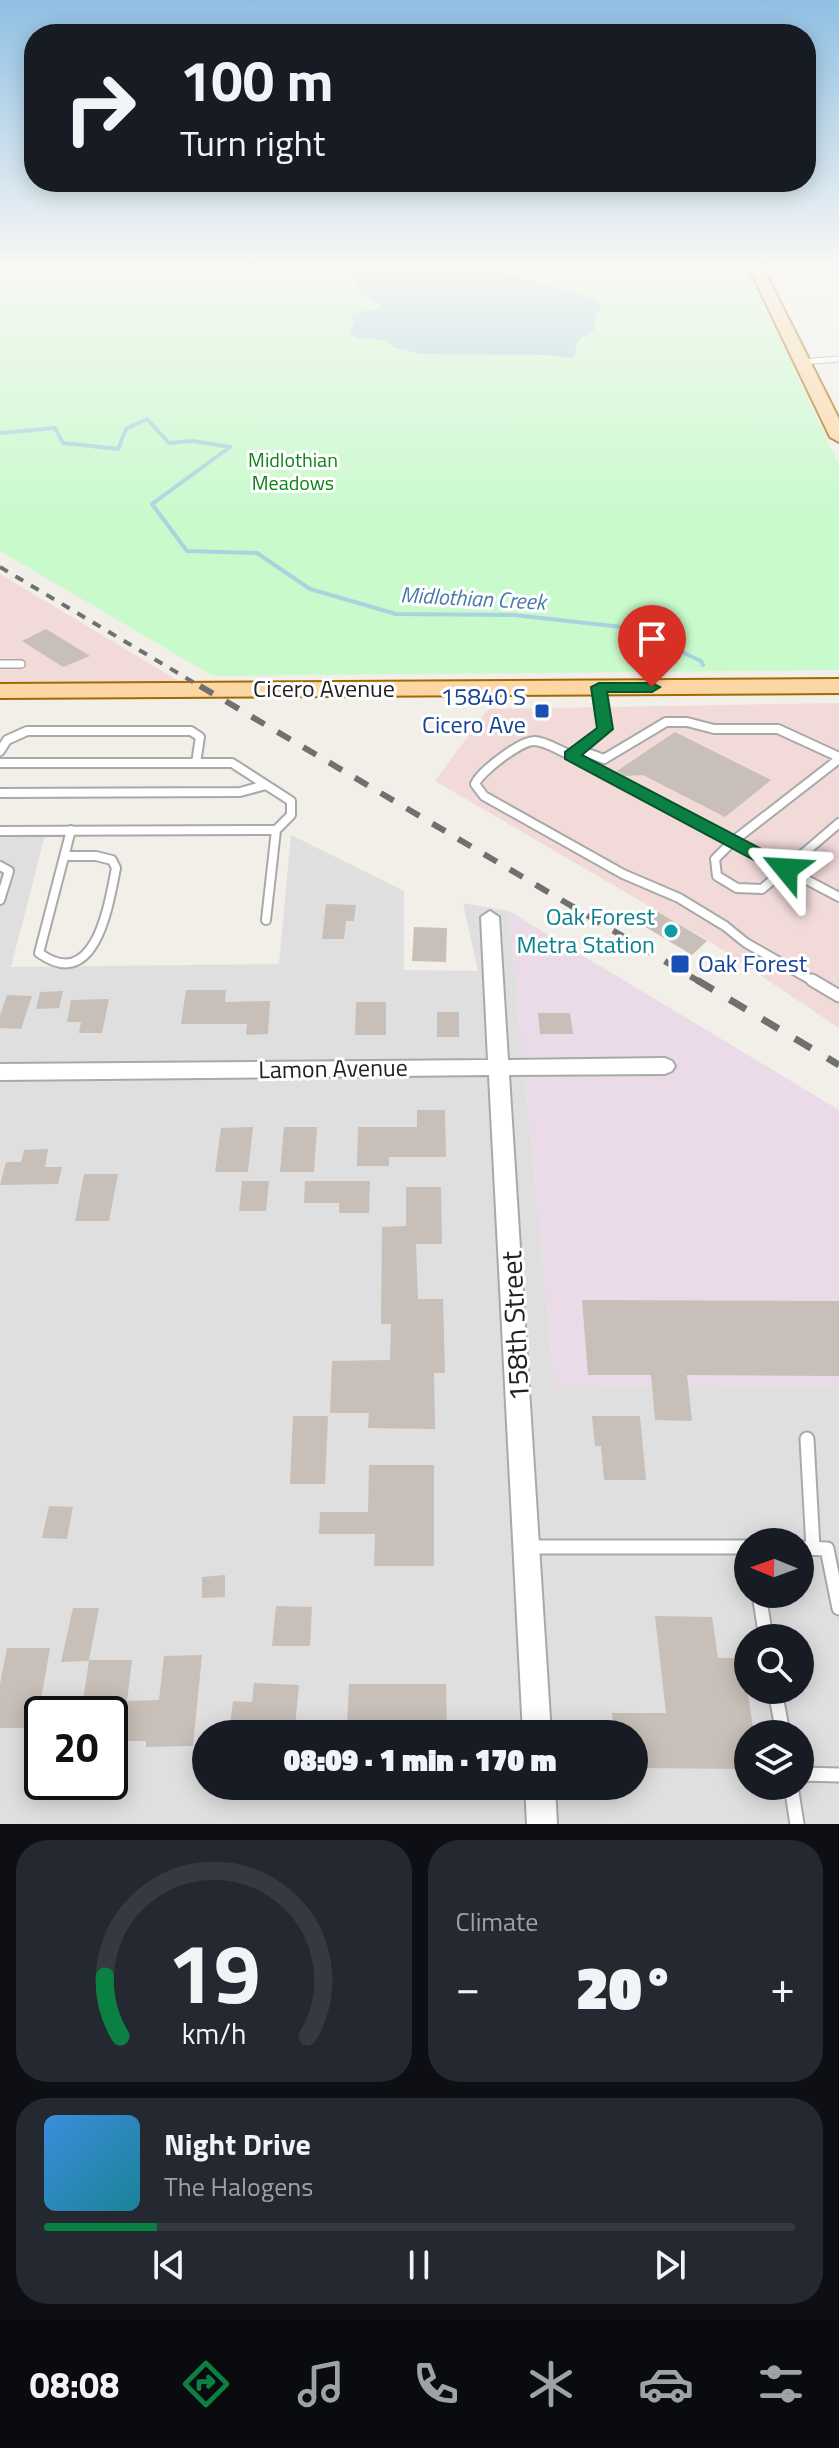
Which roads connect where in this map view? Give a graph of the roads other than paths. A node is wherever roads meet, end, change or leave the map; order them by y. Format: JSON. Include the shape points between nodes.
{"nodes":[{"id":1,"x":798,"y":353,"type":"edge"},
{"id":2,"x":828,"y":361,"type":"edge"},
{"id":3,"x":802,"y":362,"type":"junction"},
{"id":4,"x":839,"y":437,"type":"edge"},
{"id":5,"x":0,"y":664,"type":"edge"},
{"id":6,"x":21,"y":664,"type":"dead end"},
{"id":7,"x":839,"y":686,"type":"edge"},
{"id":8,"x":599,"y":687,"type":"junction"},
{"id":9,"x":0,"y":691,"type":"edge"},
{"id":10,"x":0,"y":751,"type":"edge"},
{"id":11,"x":575,"y":752,"type":"junction"},
{"id":12,"x":839,"y":758,"type":"edge"},
{"id":13,"x":0,"y":763,"type":"edge"},
{"id":14,"x":196,"y":763,"type":"junction"},
{"id":15,"x":266,"y":785,"type":"junction"},
{"id":16,"x":0,"y":793,"type":"edge"},
{"id":17,"x":839,"y":824,"type":"edge"},
{"id":18,"x":71,"y":830,"type":"junction"},
{"id":19,"x":276,"y":830,"type":"junction"},
{"id":20,"x":0,"y":831,"type":"edge"},
{"id":21,"x":732,"y":842,"type":"junction"},
{"id":22,"x":65,"y":856,"type":"junction"},
{"id":23,"x":0,"y":866,"type":"edge"},
{"id":24,"x":786,"y":869,"type":"junction"},
{"id":25,"x":839,"y":897,"type":"edge"},
{"id":26,"x":0,"y":900,"type":"edge"},
{"id":27,"x":490,"y":917,"type":"dead end"},
{"id":28,"x":266,"y":920,"type":"dead end"},
{"id":29,"x":839,"y":996,"type":"edge"},
{"id":30,"x":665,"y":1066,"type":"dead end"},
{"id":31,"x":501,"y":1067,"type":"junction"},
{"id":32,"x":0,"y":1072,"type":"edge"},
{"id":33,"x":807,"y":1439,"type":"dead end"},
{"id":34,"x":809,"y":1528,"type":"edge"},
{"id":35,"x":527,"y":1547,"type":"junction"},
{"id":36,"x":734,"y":1547,"type":"edge"},
{"id":37,"x":814,"y":1548,"type":"edge"},
{"id":38,"x":839,"y":1608,"type":"edge"},
{"id":39,"x":536,"y":1720,"type":"edge"},
{"id":40,"x":814,"y":1774,"type":"edge"},
{"id":41,"x":839,"y":1775,"type":"edge"},
{"id":42,"x":541,"y":1800,"type":"edge"},
{"id":43,"x":793,"y":1800,"type":"edge"},
{"id":44,"x":542,"y":1824,"type":"edge"},
{"id":45,"x":797,"y":1824,"type":"edge"}],
"edges":[{"from":1,"to":3,"type":"main road"},
{"from":2,"to":3,"type":"lane"},
{"from":3,"to":4,"type":"main road"},
{"from":5,"to":6,"type":"lane"},
{"from":7,"to":8,"type":"main road","name":"Cicero Avenue"},
{"from":8,"to":9,"type":"main road","name":"Cicero Avenue"},
{"from":8,"to":11,"type":"lane","via":[[605,729]]},
{"from":10,"to":14,"type":"lane","via":[[10,736],[27,731],[191,731],[200,737]]},
{"from":11,"to":12,"type":"lane","via":[[604,759],[666,722],[687,722],[714,729],[778,729]]},
{"from":11,"to":21,"type":"lane"},
{"from":11,"to":29,"type":"lane","via":[[527,742],[479,774],[475,784],[484,796],[623,874],[672,893]]},
{"from":12,"to":21,"type":"lane"},
{"from":13,"to":14,"type":"lane"},
{"from":14,"to":15,"type":"lane","via":[[232,763]]},
{"from":15,"to":16,"type":"lane","via":[[240,792]]},
{"from":15,"to":19,"type":"lane","via":[[291,801],[291,815]]},
{"from":17,"to":24,"type":"lane"},
{"from":18,"to":19,"type":"lane"},
{"from":18,"to":20,"type":"lane"},
{"from":18,"to":22,"type":"lane"},
{"from":19,"to":28,"type":"lane"},
{"from":21,"to":24,"type":"lane"},
{"from":21,"to":24,"type":"lane","via":[[713,867],[726,885],[762,889]]},
{"from":22,"to":22,"type":"lane","via":[[39,953],[48,961],[88,955],[99,940],[116,868],[112,860],[96,856]]},
{"from":23,"to":26,"type":"lane","via":[[9,871]]},
{"from":24,"to":25,"type":"lane"},
{"from":27,"to":31,"type":"street","name":"158th Street"},
{"from":30,"to":31,"type":"street","name":"Lamon Avenue"},
{"from":31,"to":32,"type":"street","name":"Lamon Avenue"},
{"from":31,"to":35,"type":"street","name":"158th Street"},
{"from":33,"to":34,"type":"lane","via":[[813,1465]]},
{"from":35,"to":36,"type":"lane"},
{"from":35,"to":39,"type":"street","name":"158th Street"},
{"from":37,"to":38,"type":"lane","via":[[827,1549]]},
{"from":40,"to":41,"type":"lane"},
{"from":42,"to":44,"type":"street"},
{"from":43,"to":45,"type":"lane"}]}
